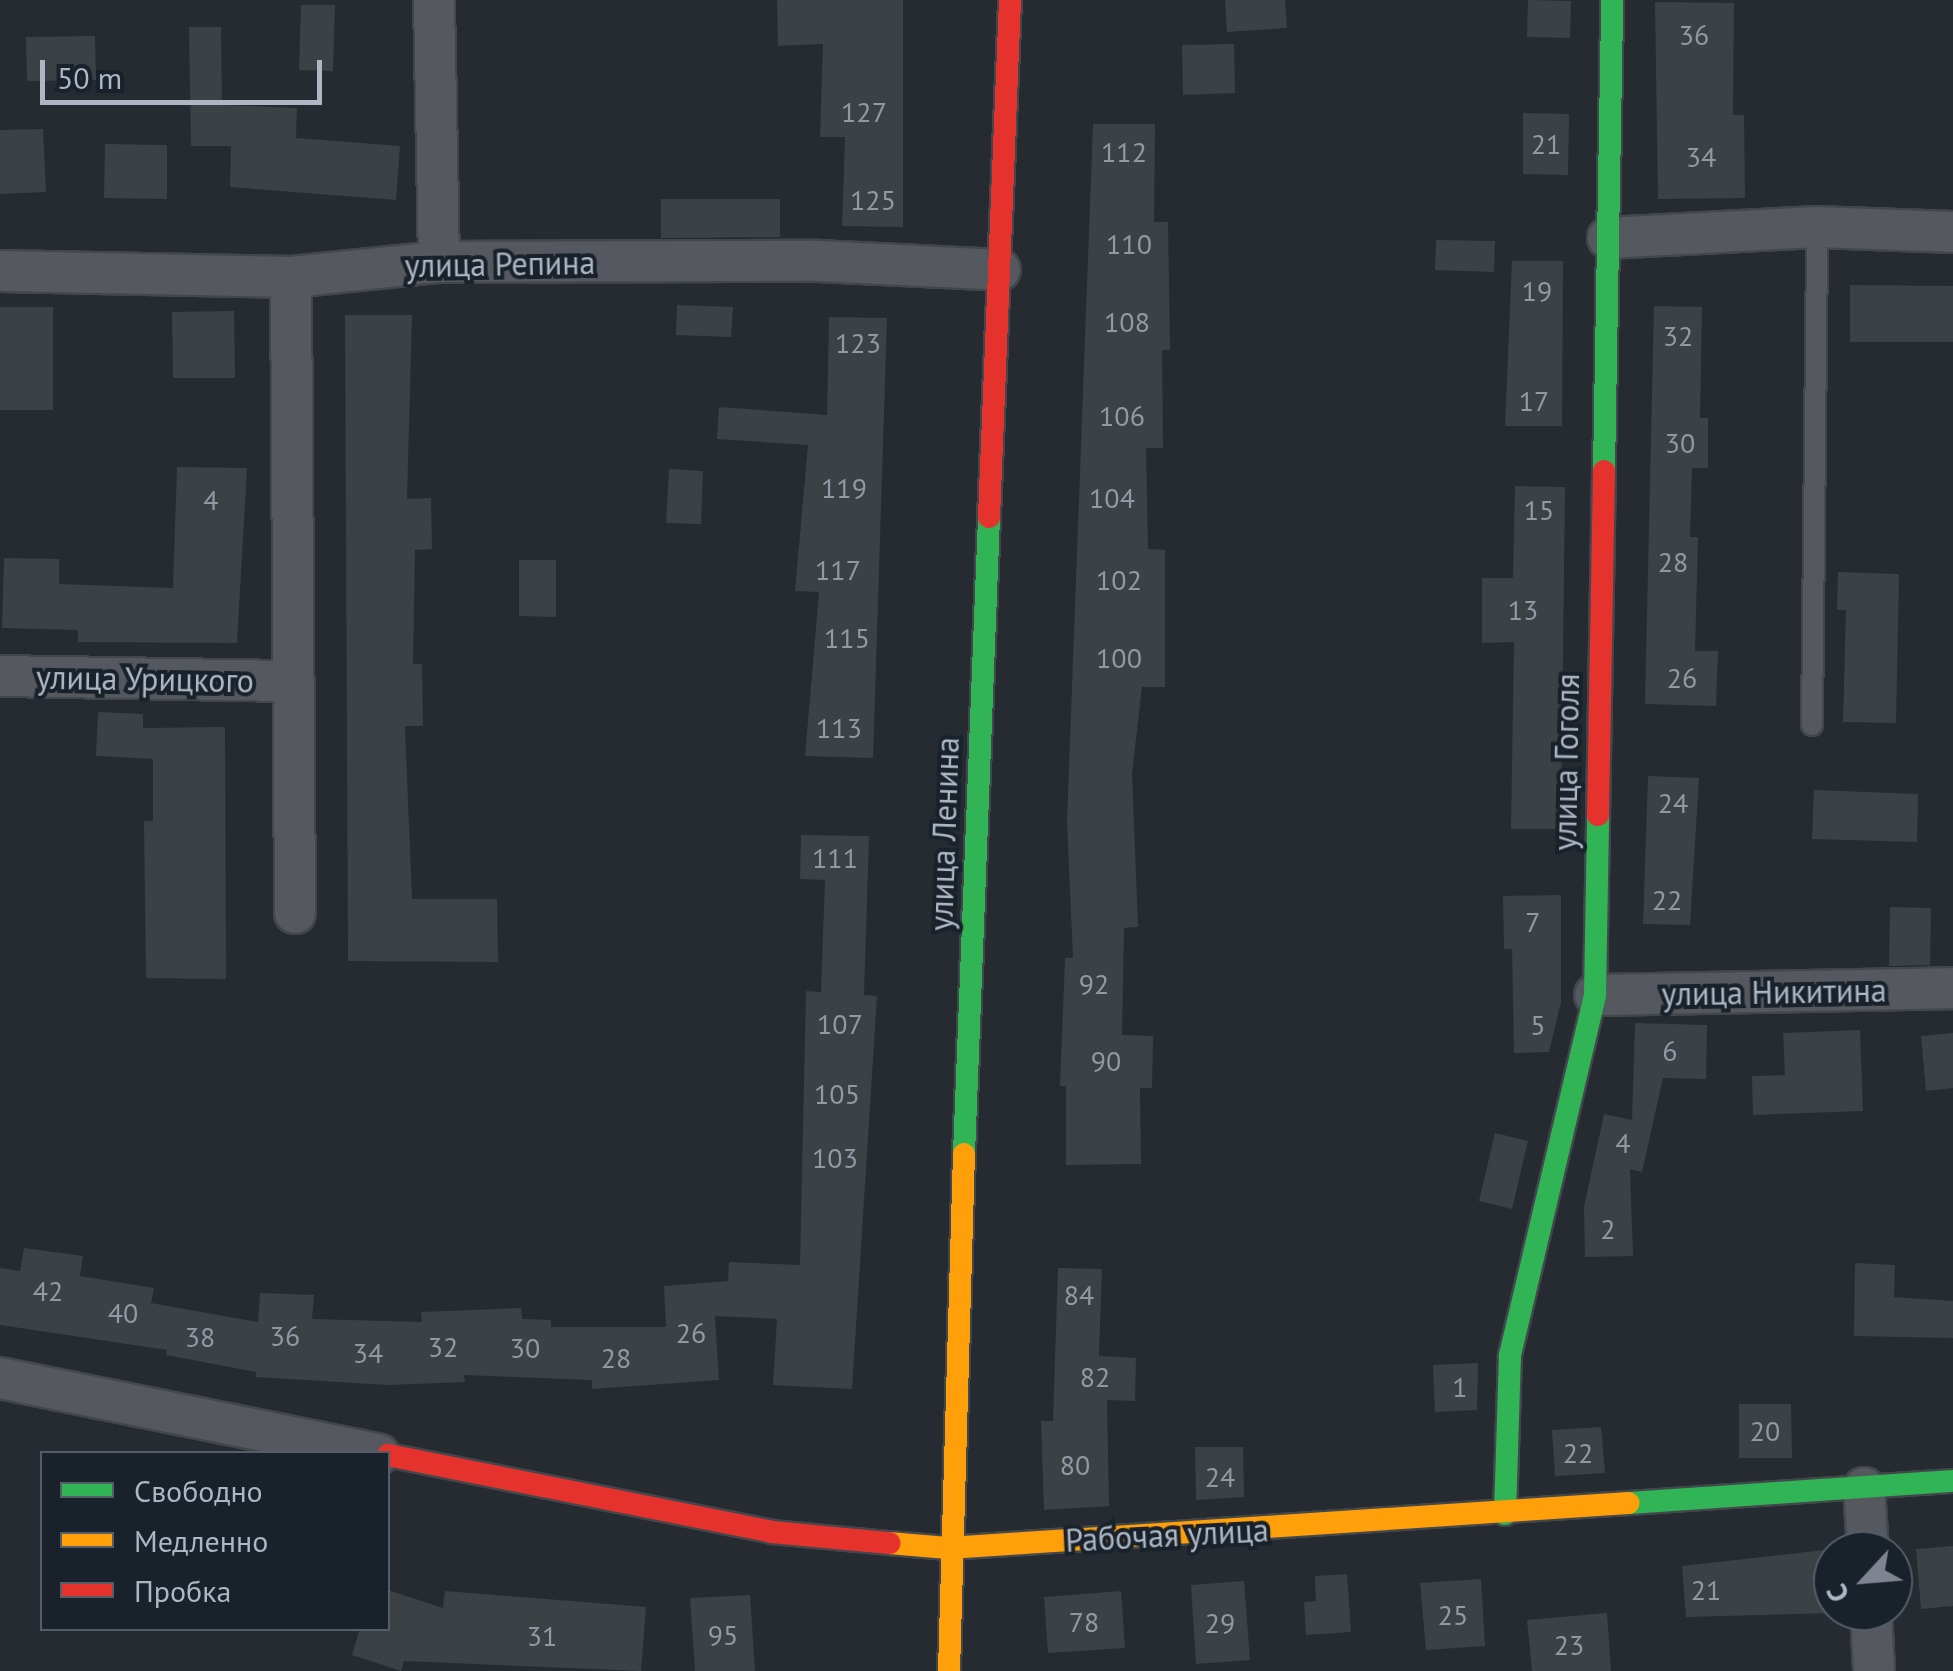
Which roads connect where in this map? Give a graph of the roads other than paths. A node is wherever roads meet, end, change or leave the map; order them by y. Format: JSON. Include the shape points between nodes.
{"nodes":[{"id":1,"x":434,"y":0,"type":"edge"},
{"id":2,"x":1010,"y":0,"type":"edge"},
{"id":3,"x":1612,"y":0,"type":"edge"},
{"id":4,"x":1817,"y":228,"type":"junction"},
{"id":5,"x":1953,"y":232,"type":"edge"},
{"id":6,"x":1608,"y":238,"type":"junction"},
{"id":7,"x":440,"y":262,"type":"junction"},
{"id":8,"x":1000,"y":270,"type":"junction"},
{"id":9,"x":0,"y":271,"type":"edge"},
{"id":10,"x":291,"y":278,"type":"junction"},
{"id":11,"x":0,"y":676,"type":"edge"},
{"id":12,"x":291,"y":681,"type":"junction"},
{"id":13,"x":1812,"y":724,"type":"dead end"},
{"id":14,"x":294,"y":913,"type":"dead end"},
{"id":15,"x":1953,"y":988,"type":"edge"},
{"id":16,"x":1595,"y":995,"type":"junction"},
{"id":17,"x":0,"y":1378,"type":"edge"},
{"id":18,"x":363,"y":1451,"type":"edge"},
{"id":19,"x":390,"y":1456,"type":"edge"},
{"id":20,"x":1953,"y":1482,"type":"edge"},
{"id":21,"x":1864,"y":1488,"type":"junction"},
{"id":22,"x":1504,"y":1514,"type":"junction"},
{"id":23,"x":1867,"y":1531,"type":"edge"},
{"id":24,"x":948,"y":1548,"type":"junction"},
{"id":25,"x":1872,"y":1631,"type":"edge"},
{"id":26,"x":949,"y":1671,"type":"edge"},
{"id":27,"x":1874,"y":1671,"type":"edge"}],
"edges":[{"from":1,"to":7,"type":"street"},
{"from":2,"to":8,"type":"street","name":"улица Ленина"},
{"from":3,"to":6,"type":"street","name":"улица Гоголя"},
{"from":4,"to":5,"type":"street"},
{"from":4,"to":6,"type":"street"},
{"from":4,"to":13,"type":"lane"},
{"from":6,"to":16,"type":"street","name":"улица Гоголя"},
{"from":7,"to":8,"type":"street","name":"улица Репина","via":[[818,261]]},
{"from":7,"to":10,"type":"street","name":"улица Репина"},
{"from":8,"to":24,"type":"street","name":"улица Ленина"},
{"from":9,"to":10,"type":"street","name":"улица Репина"},
{"from":10,"to":12,"type":"street"},
{"from":11,"to":12,"type":"street","name":"улица Урицкого"},
{"from":12,"to":14,"type":"street"},
{"from":15,"to":16,"type":"street","name":"улица Никитина"},
{"from":16,"to":22,"type":"street","name":"улица Гоголя","via":[[1510,1354]]},
{"from":17,"to":18,"type":"street"},
{"from":19,"to":24,"type":"street","name":"Рабочая улица","via":[[772,1532]]},
{"from":20,"to":21,"type":"street","name":"Рабочая улица"},
{"from":21,"to":22,"type":"street","name":"Рабочая улица"},
{"from":21,"to":23,"type":"street"},
{"from":22,"to":24,"type":"street","name":"Рабочая улица"},
{"from":24,"to":26,"type":"street","name":"улица Ленина"},
{"from":25,"to":27,"type":"street"}]}
